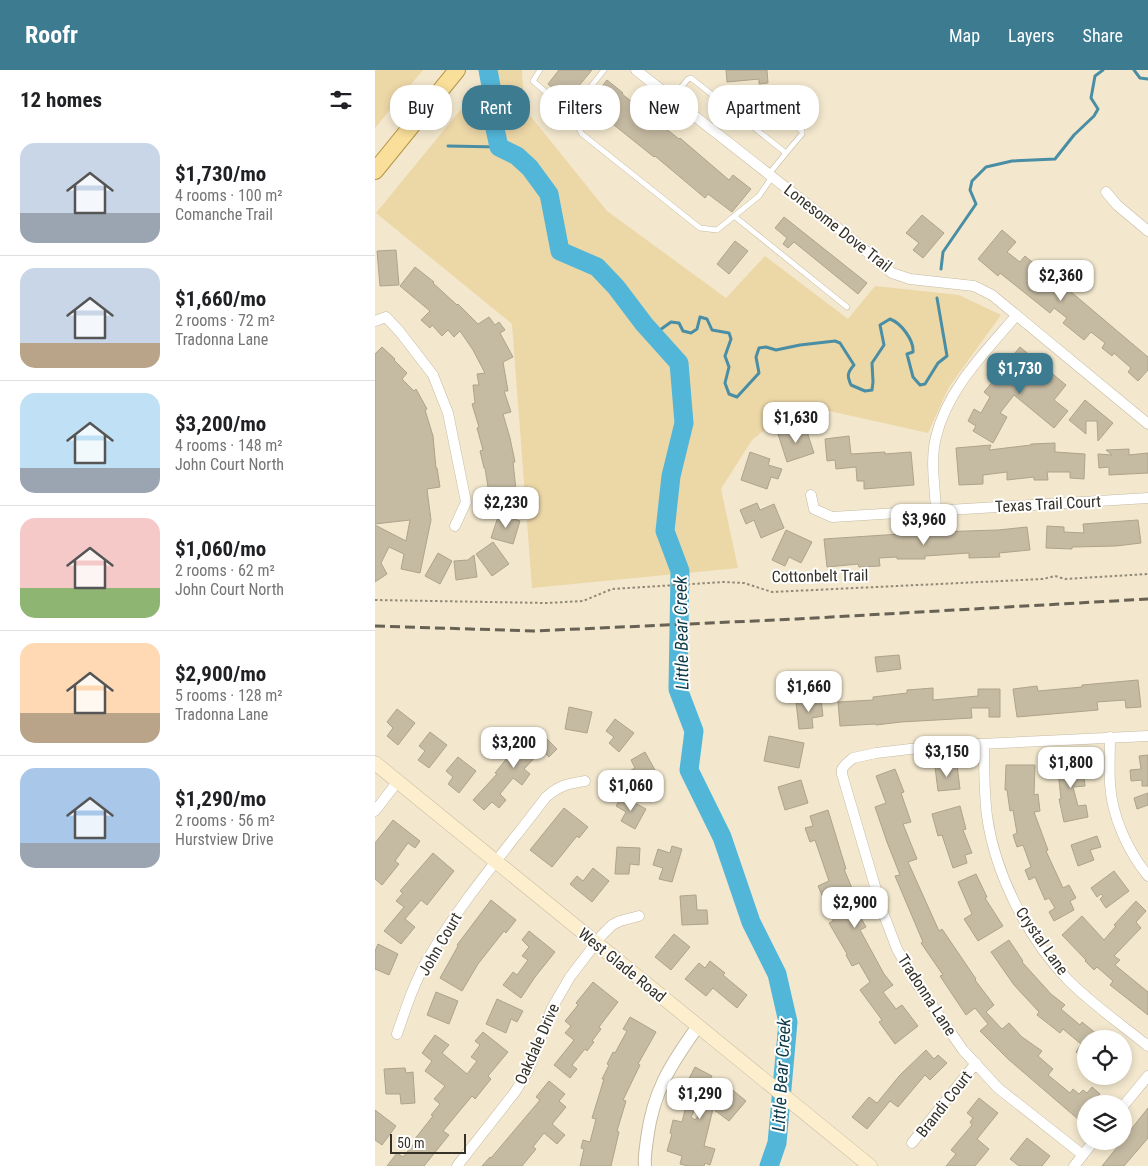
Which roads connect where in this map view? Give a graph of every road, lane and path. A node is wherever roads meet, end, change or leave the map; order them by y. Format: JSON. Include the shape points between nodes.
{"nodes":[{"id":1,"x":457,"y":70,"type":"edge"},
{"id":2,"x":540,"y":70,"type":"edge"},
{"id":3,"x":604,"y":70,"type":"edge"},
{"id":4,"x":636,"y":70,"type":"edge"},
{"id":5,"x":592,"y":85,"type":"edge"},
{"id":6,"x":655,"y":85,"type":"edge"},
{"id":7,"x":683,"y":85,"type":"edge"},
{"id":8,"x":540,"y":87,"type":"edge"},
{"id":9,"x":708,"y":91,"type":"edge"},
{"id":10,"x":698,"y":118,"type":"edge"},
{"id":11,"x":580,"y":130,"type":"edge"},
{"id":12,"x":757,"y":130,"type":"edge"},
{"id":13,"x":801,"y":130,"type":"edge"},
{"id":14,"x":786,"y":153,"type":"junction"},
{"id":15,"x":375,"y":171,"type":"edge"},
{"id":16,"x":771,"y":175,"type":"junction"},
{"id":17,"x":1106,"y":192,"type":"dead end"},
{"id":18,"x":734,"y":216,"type":"junction"},
{"id":19,"x":1148,"y":231,"type":"edge"},
{"id":20,"x":847,"y":307,"type":"dead end"},
{"id":21,"x":1016,"y":316,"type":"junction"},
{"id":22,"x":375,"y":321,"type":"edge"},
{"id":23,"x":1148,"y":424,"type":"edge"},
{"id":24,"x":811,"y":495,"type":"dead end"},
{"id":25,"x":1148,"y":498,"type":"edge"},
{"id":26,"x":936,"y":510,"type":"junction"},
{"id":27,"x":455,"y":526,"type":"dead end"},
{"id":28,"x":1148,"y":574,"type":"edge"},
{"id":29,"x":375,"y":600,"type":"edge"},
{"id":30,"x":1148,"y":736,"type":"edge"},
{"id":31,"x":1110,"y":737,"type":"junction"},
{"id":32,"x":984,"y":744,"type":"junction"},
{"id":33,"x":375,"y":763,"type":"edge"},
{"id":34,"x":398,"y":781,"type":"junction"},
{"id":35,"x":585,"y":781,"type":"dead end"},
{"id":36,"x":375,"y":811,"type":"edge"},
{"id":37,"x":497,"y":862,"type":"junction"},
{"id":38,"x":1148,"y":876,"type":"edge"},
{"id":39,"x":639,"y":916,"type":"dead end"},
{"id":40,"x":595,"y":943,"type":"junction"},
{"id":41,"x":698,"y":1026,"type":"junction"},
{"id":42,"x":397,"y":1034,"type":"dead end"},
{"id":43,"x":1148,"y":1046,"type":"edge"},
{"id":44,"x":976,"y":1064,"type":"junction"},
{"id":45,"x":1148,"y":1076,"type":"edge"},
{"id":46,"x":1132,"y":1095,"type":"edge"},
{"id":47,"x":912,"y":1144,"type":"dead end"},
{"id":48,"x":1087,"y":1150,"type":"edge"},
{"id":49,"x":1083,"y":1156,"type":"junction"},
{"id":50,"x":457,"y":1166,"type":"edge"},
{"id":51,"x":645,"y":1166,"type":"edge"},
{"id":52,"x":870,"y":1166,"type":"edge"},
{"id":53,"x":1074,"y":1166,"type":"edge"}],
"edges":[{"from":1,"to":15,"type":"main road"},
{"from":2,"to":8,"type":"lane","via":[[533,81]]},
{"from":3,"to":5,"type":"lane"},
{"from":4,"to":6,"type":"street","name":"Lonesome Dove Trail"},
{"from":7,"to":9,"type":"lane","via":[[691,78]]},
{"from":10,"to":16,"type":"street","name":"Lonesome Dove Trail"},
{"from":11,"to":18,"type":"lane","via":[[700,228],[717,230]]},
{"from":12,"to":14,"type":"lane"},
{"from":13,"to":14,"type":"lane","via":[[802,134]]},
{"from":14,"to":16,"type":"lane"},
{"from":16,"to":18,"type":"lane","via":[[759,196]]},
{"from":16,"to":21,"type":"street","name":"Lonesome Dove Trail","via":[[892,273],[910,279],[975,286],[992,295]]},
{"from":17,"to":19,"type":"street"},
{"from":18,"to":20,"type":"lane"},
{"from":21,"to":23,"type":"street","name":"Lonesome Dove Trail"},
{"from":21,"to":26,"type":"street","via":[[981,356],[944,412],[933,461]]},
{"from":22,"to":27,"type":"street","via":[[386,317],[400,332],[433,375],[448,413],[466,502]]},
{"from":24,"to":26,"type":"street","name":"Texas Trail Court","via":[[814,509],[832,516]]},
{"from":25,"to":26,"type":"street","name":"Texas Trail Court"},
{"from":28,"to":29,"type":"path","name":"Cottonbelt Trail","via":[[772,592],[745,583],[724,582],[612,589],[583,601],[547,603]]},
{"from":30,"to":31,"type":"street"},
{"from":31,"to":32,"type":"street"},
{"from":31,"to":38,"type":"street","via":[[1110,785],[1114,809],[1124,837]]},
{"from":32,"to":43,"type":"street","name":"Crystal Lane","via":[[987,816],[994,849],[1014,901],[1030,930],[1069,981]]},
{"from":32,"to":44,"type":"street","name":"Tradonna Lane","via":[[876,753],[851,760],[842,768],[882,910],[897,949],[917,984]]},
{"from":33,"to":34,"type":"main road","name":"West Glade Road"},
{"from":34,"to":36,"type":"street"},
{"from":34,"to":37,"type":"main road","name":"West Glade Road"},
{"from":35,"to":37,"type":"street","name":"John Court","via":[[564,784],[551,793]]},
{"from":37,"to":40,"type":"main road","name":"West Glade Road"},
{"from":37,"to":42,"type":"street","name":"John Court","via":[[456,914],[428,959]]},
{"from":39,"to":40,"type":"street","name":"Oakdale Drive","via":[[612,925]]},
{"from":40,"to":41,"type":"main road","name":"West Glade Road"},
{"from":40,"to":50,"type":"street","name":"Oakdale Drive","via":[[552,1008],[528,1072]]},
{"from":41,"to":51,"type":"street","via":[[661,1083],[651,1116]]},
{"from":41,"to":52,"type":"main road","name":"West Glade Road"},
{"from":44,"to":47,"type":"street","name":"Brandi Court"},
{"from":44,"to":49,"type":"street","name":"Tradonna Lane","via":[[998,1088]]},
{"from":45,"to":46,"type":"street"},
{"from":48,"to":49,"type":"street"},
{"from":49,"to":53,"type":"street"}]}
